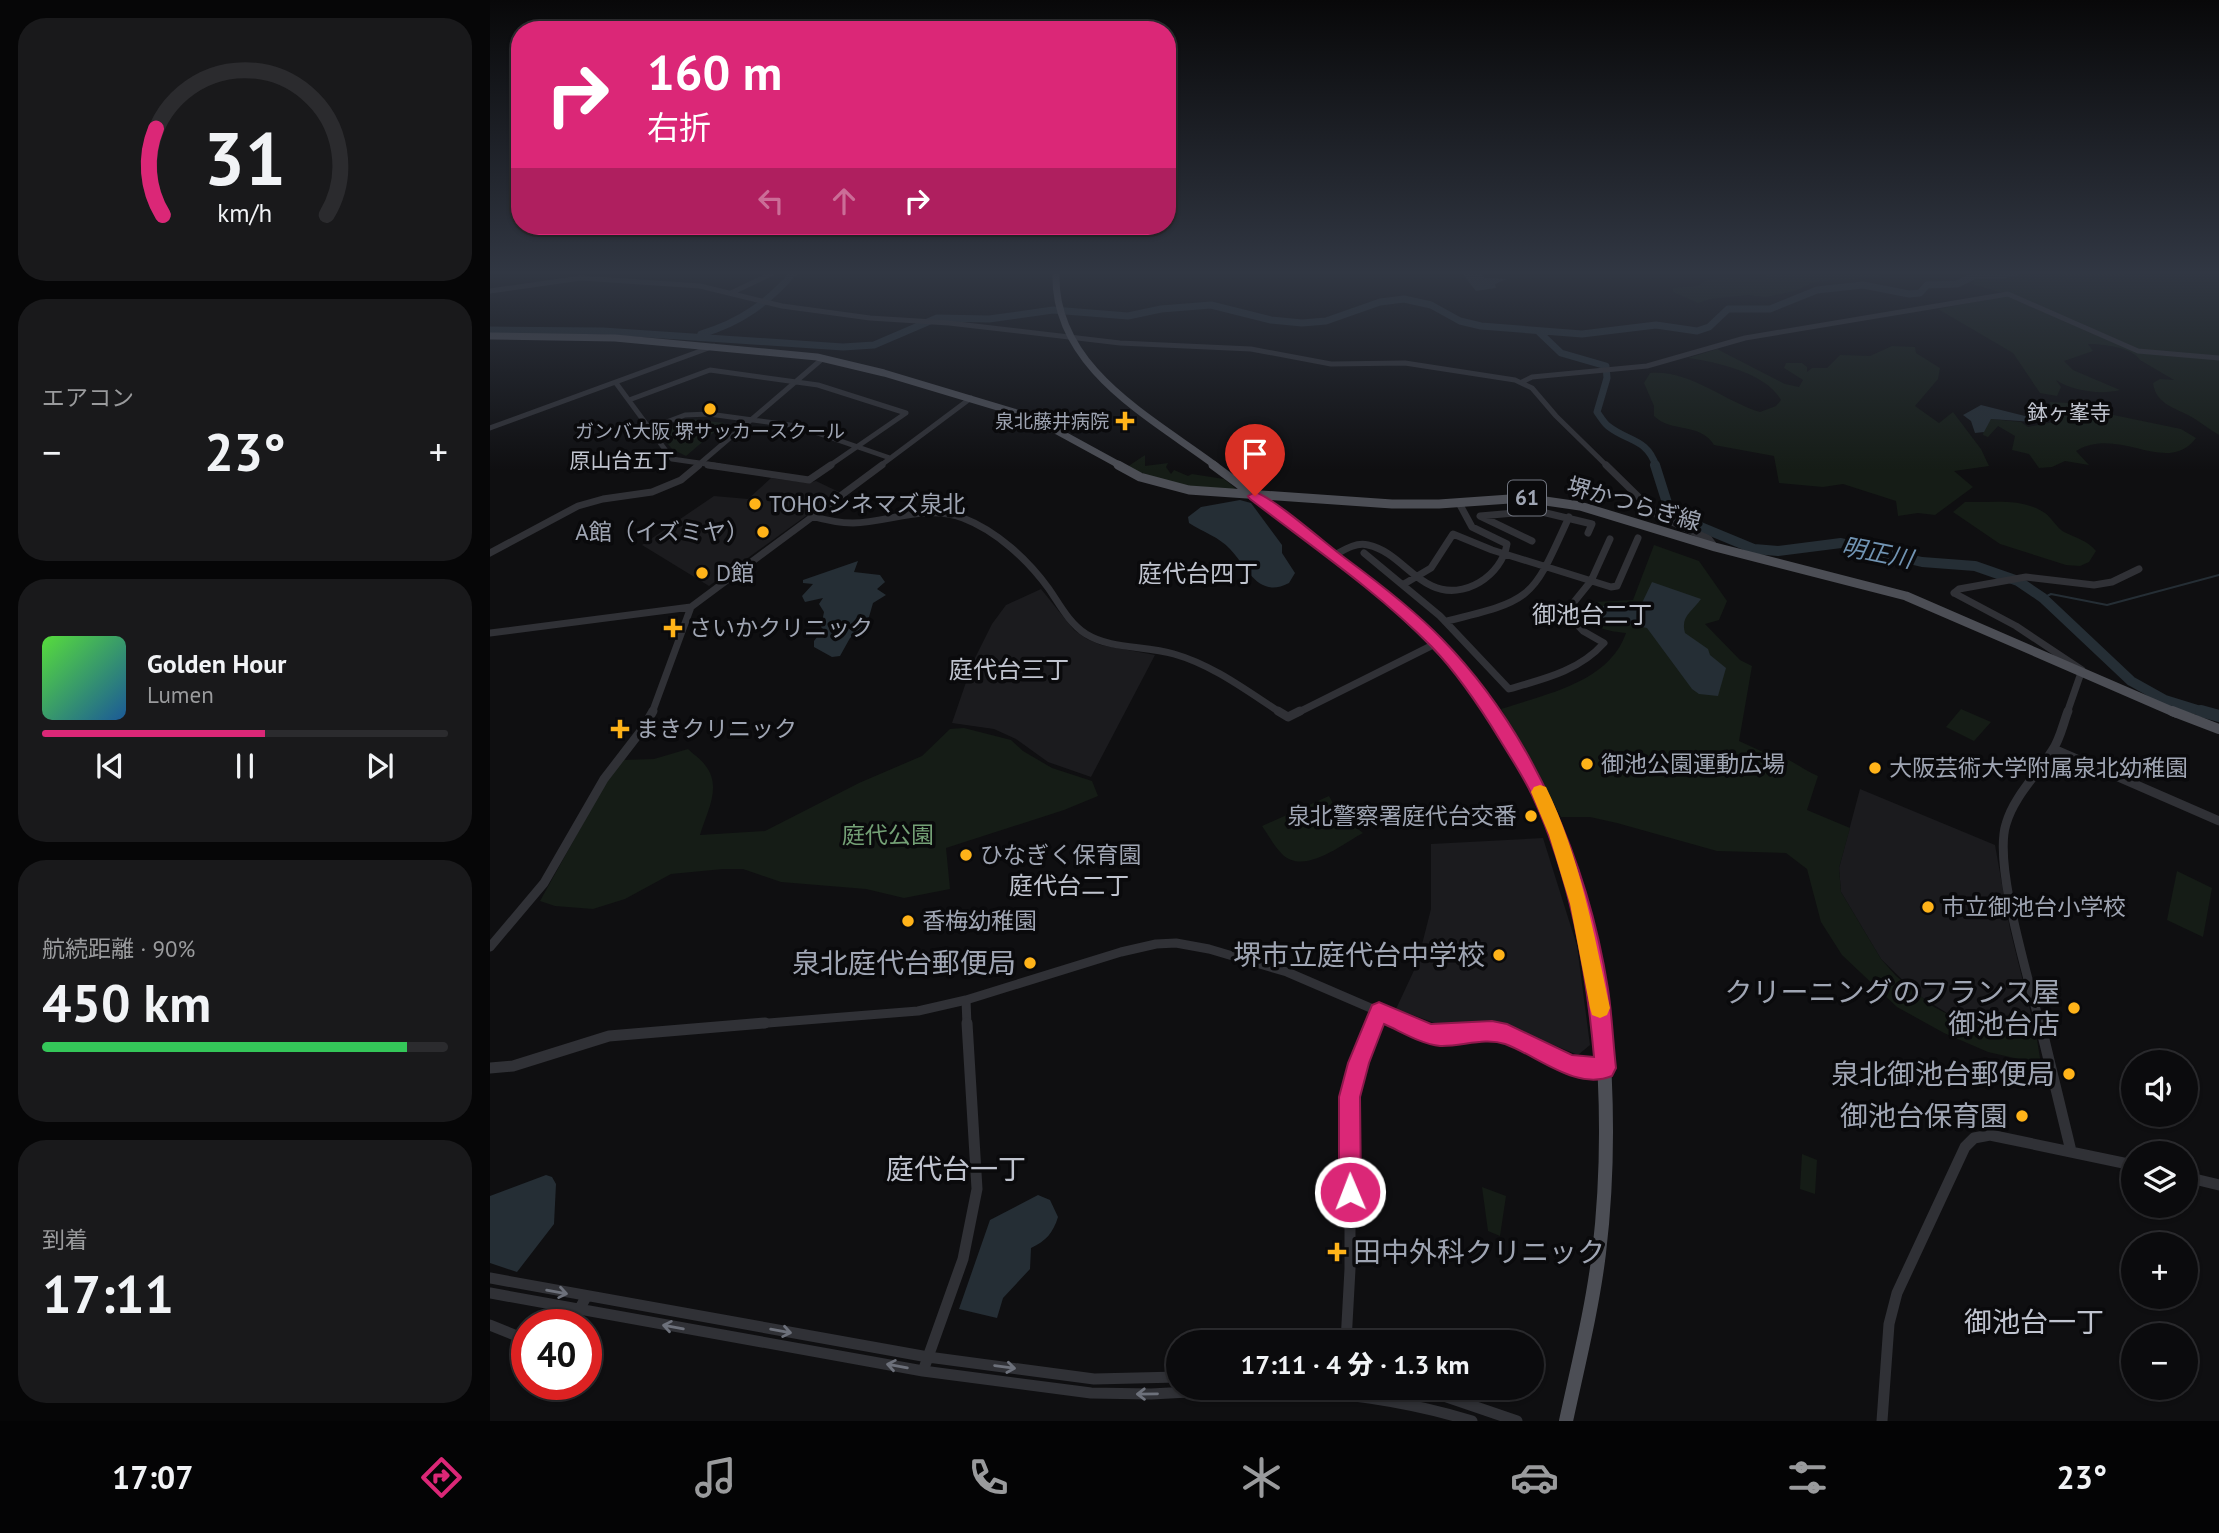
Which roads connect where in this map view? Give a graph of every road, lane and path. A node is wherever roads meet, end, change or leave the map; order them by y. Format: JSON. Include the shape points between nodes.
{"nodes":[{"id":1,"x":503,"y":337,"type":"edge"},
{"id":2,"x":1065,"y":337,"type":"edge"},
{"id":3,"x":1749,"y":337,"type":"edge"},
{"id":4,"x":2107,"y":337,"type":"edge"},
{"id":5,"x":1071,"y":338,"type":"junction"},
{"id":6,"x":712,"y":348,"type":"junction"},
{"id":7,"x":2219,"y":358,"type":"edge"},
{"id":8,"x":821,"y":360,"type":"junction"},
{"id":9,"x":796,"y":381,"type":"junction"},
{"id":10,"x":1522,"y":382,"type":"junction"},
{"id":11,"x":616,"y":383,"type":"junction"},
{"id":12,"x":971,"y":398,"type":"junction"},
{"id":13,"x":629,"y":400,"type":"junction"},
{"id":14,"x":752,"y":419,"type":"junction"},
{"id":15,"x":490,"y":428,"type":"edge"},
{"id":16,"x":648,"y":429,"type":"junction"},
{"id":17,"x":857,"y":446,"type":"junction"},
{"id":18,"x":890,"y":458,"type":"junction"},
{"id":19,"x":700,"y":465,"type":"junction"},
{"id":20,"x":1255,"y":496,"type":"junction"},
{"id":21,"x":1459,"y":503,"type":"junction"},
{"id":22,"x":811,"y":516,"type":"junction"},
{"id":23,"x":1569,"y":517,"type":"junction"},
{"id":24,"x":1588,"y":533,"type":"dead end"},
{"id":25,"x":1638,"y":538,"type":"dead end"},
{"id":26,"x":1609,"y":539,"type":"dead end"},
{"id":27,"x":1532,"y":541,"type":"dead end"},
{"id":28,"x":1715,"y":547,"type":"junction"},
{"id":29,"x":490,"y":553,"type":"edge"},
{"id":30,"x":1364,"y":553,"type":"dead end"},
{"id":31,"x":1507,"y":555,"type":"junction"},
{"id":32,"x":1333,"y":556,"type":"junction"},
{"id":33,"x":1545,"y":566,"type":"junction"},
{"id":34,"x":2139,"y":569,"type":"dead end"},
{"id":35,"x":1418,"y":575,"type":"junction"},
{"id":36,"x":1591,"y":581,"type":"junction"},
{"id":37,"x":1404,"y":584,"type":"junction"},
{"id":38,"x":691,"y":607,"type":"junction"},
{"id":39,"x":1447,"y":621,"type":"junction"},
{"id":40,"x":490,"y":633,"type":"edge"},
{"id":41,"x":1437,"y":643,"type":"junction"},
{"id":42,"x":2082,"y":674,"type":"junction"},
{"id":43,"x":2219,"y":729,"type":"edge"},
{"id":44,"x":2054,"y":749,"type":"junction"},
{"id":45,"x":2219,"y":821,"type":"edge"},
{"id":46,"x":490,"y":947,"type":"edge"},
{"id":47,"x":966,"y":1000,"type":"junction"},
{"id":48,"x":1379,"y":1012,"type":"junction"},
{"id":49,"x":490,"y":1068,"type":"edge"},
{"id":50,"x":1605,"y":1068,"type":"junction"},
{"id":51,"x":2071,"y":1151,"type":"junction"},
{"id":52,"x":2121,"y":1161,"type":"edge"},
{"id":53,"x":2198,"y":1180,"type":"edge"},
{"id":54,"x":2219,"y":1185,"type":"edge"},
{"id":55,"x":490,"y":1278,"type":"edge"},
{"id":56,"x":490,"y":1293,"type":"edge"},
{"id":57,"x":586,"y":1297,"type":"junction"},
{"id":58,"x":574,"y":1309,"type":"edge"},
{"id":59,"x":580,"y":1309,"type":"edge"},
{"id":60,"x":602,"y":1314,"type":"edge"},
{"id":61,"x":490,"y":1325,"type":"edge"},
{"id":62,"x":1347,"y":1330,"type":"edge"},
{"id":63,"x":511,"y":1334,"type":"edge"},
{"id":64,"x":928,"y":1357,"type":"junction"},
{"id":65,"x":923,"y":1371,"type":"junction"},
{"id":66,"x":1166,"y":1377,"type":"edge"},
{"id":67,"x":1166,"y":1393,"type":"edge"},
{"id":68,"x":1394,"y":1400,"type":"edge"},
{"id":69,"x":1456,"y":1400,"type":"edge"},
{"id":70,"x":1472,"y":1421,"type":"edge"},
{"id":71,"x":1517,"y":1421,"type":"edge"},
{"id":72,"x":1566,"y":1421,"type":"edge"},
{"id":73,"x":1882,"y":1421,"type":"edge"}],
"edges":[{"from":1,"to":6,"type":"main road","name":"堺かつらぎ線","number":"61"},
{"from":2,"to":5,"type":"street"},
{"from":3,"to":10,"type":"street","via":[[1639,367],[1532,377]]},
{"from":4,"to":7,"type":"street","via":[[2138,351]]},
{"from":5,"to":10,"type":"street","via":[[1251,349],[1331,364],[1405,363]]},
{"from":5,"to":20,"type":"main road","via":[[1094,370],[1142,412]]},
{"from":6,"to":8,"type":"main road","name":"堺かつらぎ線","number":"61"},
{"from":6,"to":11,"type":"street"},
{"from":8,"to":9,"type":"street"},
{"from":8,"to":12,"type":"main road","name":"堺かつらぎ線","number":"61"},
{"from":9,"to":13,"type":"street","via":[[710,370]]},
{"from":9,"to":14,"type":"street"},
{"from":9,"to":17,"type":"street","via":[[906,413]]},
{"from":10,"to":28,"type":"street","via":[[1657,515],[1709,539]]},
{"from":11,"to":13,"type":"street"},
{"from":11,"to":15,"type":"street"},
{"from":12,"to":18,"type":"street"},
{"from":12,"to":20,"type":"main road","name":"堺かつらぎ線","number":"61","via":[[1057,432],[1140,477],[1189,490]]},
{"from":13,"to":16,"type":"street"},
{"from":14,"to":16,"type":"street","via":[[697,413]]},
{"from":14,"to":17,"type":"street","via":[[797,426]]},
{"from":14,"to":19,"type":"street"},
{"from":16,"to":19,"type":"street","via":[[672,459]]},
{"from":17,"to":18,"type":"street"},
{"from":17,"to":19,"type":"street","via":[[809,480]]},
{"from":18,"to":22,"type":"street"},
{"from":19,"to":29,"type":"street","via":[[666,488],[578,506]]},
{"from":20,"to":21,"type":"main road","name":"堺かつらぎ線","number":"61"},
{"from":20,"to":32,"type":"main road"},
{"from":21,"to":28,"type":"main road","name":"堺かつらぎ線","number":"61","via":[[1555,500]]},
{"from":21,"to":31,"type":"street","via":[[1464,522],[1499,537],[1507,544]]},
{"from":22,"to":38,"type":"street"},
{"from":22,"to":41,"type":"street","via":[[847,525],[924,513],[963,518],[1026,559],[1071,620],[1096,639],[1172,653],[1195,662],[1288,717]]},
{"from":23,"to":24,"type":"street","via":[[1592,524]]},
{"from":23,"to":27,"type":"street","via":[[1538,511],[1480,516]]},
{"from":23,"to":33,"type":"street"},
{"from":25,"to":36,"type":"street","via":[[1618,586]]},
{"from":26,"to":36,"type":"street"},
{"from":28,"to":42,"type":"main road","name":"堺かつらぎ線","number":"61","via":[[1906,596]]},
{"from":30,"to":37,"type":"street"},
{"from":31,"to":33,"type":"street"},
{"from":31,"to":35,"type":"street","via":[[1494,576],[1450,590],[1432,586]]},
{"from":31,"to":35,"type":"street","via":[[1453,534],[1431,568]]},
{"from":32,"to":35,"type":"street","via":[[1366,544]]},
{"from":32,"to":41,"type":"main road"},
{"from":33,"to":36,"type":"street"},
{"from":33,"to":39,"type":"street","via":[[1525,596]]},
{"from":34,"to":42,"type":"street","via":[[2094,585],[2010,579],[1954,593],[2042,642],[2079,667]]},
{"from":35,"to":37,"type":"street"},
{"from":36,"to":39,"type":"street","via":[[1574,602],[1572,619],[1604,643],[1598,652],[1561,673],[1508,690]]},
{"from":37,"to":39,"type":"street"},
{"from":38,"to":40,"type":"street"},
{"from":38,"to":46,"type":"street","via":[[658,701],[644,727],[604,779],[544,883]]},
{"from":41,"to":50,"type":"main road","via":[[1480,694],[1514,746],[1557,835],[1598,988]]},
{"from":42,"to":43,"type":"main road","name":"堺かつらぎ線","number":"61"},
{"from":42,"to":44,"type":"street"},
{"from":44,"to":45,"type":"street"},
{"from":44,"to":51,"type":"street","via":[[2008,818],[2002,843]]},
{"from":47,"to":48,"type":"street","via":[[1121,952],[1176,943],[1287,972]]},
{"from":47,"to":49,"type":"street","via":[[896,1014],[610,1036],[513,1066]]},
{"from":47,"to":64,"type":"street","via":[[977,1189],[966,1252]]},
{"from":48,"to":50,"type":"street","via":[[1430,1034],[1492,1031],[1571,1065]]},
{"from":48,"to":62,"type":"street","via":[[1350,1097]]},
{"from":50,"to":72,"type":"main road","via":[[1601,1233]]},
{"from":51,"to":52,"type":"street"},
{"from":51,"to":73,"type":"street","via":[[1990,1135],[1974,1138],[1965,1147],[1897,1293],[1887,1337]]},
{"from":53,"to":54,"type":"street"},
{"from":55,"to":57,"type":"street","one_way":true},
{"from":56,"to":58,"type":"street"},
{"from":57,"to":59,"type":"street"},
{"from":57,"to":64,"type":"street","one_way":true},
{"from":65,"to":60,"type":"street","one_way":true},
{"from":61,"to":63,"type":"street"},
{"from":64,"to":65,"type":"street"},
{"from":64,"to":66,"type":"street","one_way":true,"via":[[1094,1379]]},
{"from":67,"to":65,"type":"street","one_way":true,"via":[[1091,1393]]},
{"from":68,"to":70,"type":"street"},
{"from":69,"to":71,"type":"street"}]}
